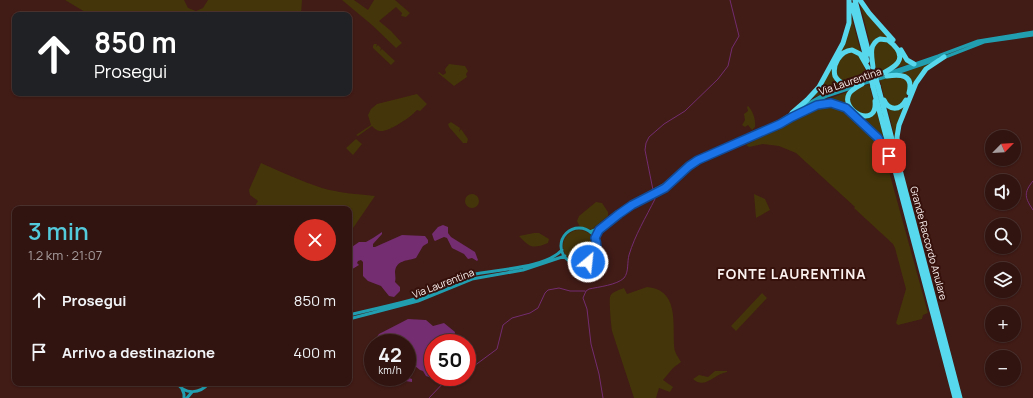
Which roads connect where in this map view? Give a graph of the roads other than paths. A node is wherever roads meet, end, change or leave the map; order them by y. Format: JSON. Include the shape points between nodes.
{"nodes":[{"id":1,"x":850,"y":0,"type":"edge"},
{"id":2,"x":855,"y":0,"type":"edge"},
{"id":3,"x":860,"y":0,"type":"edge"},
{"id":4,"x":1033,"y":32,"type":"edge"},
{"id":5,"x":1033,"y":35,"type":"edge"},
{"id":6,"x":944,"y":58,"type":"junction"},
{"id":7,"x":914,"y":64,"type":"junction"},
{"id":8,"x":872,"y":72,"type":"junction"},
{"id":9,"x":886,"y":76,"type":"junction"},
{"id":10,"x":862,"y":83,"type":"junction"},
{"id":11,"x":876,"y":86,"type":"junction"},
{"id":12,"x":792,"y":115,"type":"junction"},
{"id":13,"x":896,"y":171,"type":"junction"},
{"id":14,"x":902,"y":176,"type":"junction"},
{"id":15,"x":654,"y":193,"type":"junction"},
{"id":16,"x":590,"y":232,"type":"junction"},
{"id":17,"x":595,"y":238,"type":"junction"},
{"id":18,"x":562,"y":250,"type":"junction"},
{"id":19,"x":565,"y":256,"type":"junction"},
{"id":20,"x":352,"y":314,"type":"edge"},
{"id":21,"x":352,"y":318,"type":"edge"},
{"id":22,"x":180,"y":386,"type":"edge"},
{"id":23,"x":206,"y":386,"type":"edge"},
{"id":24,"x":182,"y":389,"type":"junction"},
{"id":25,"x":192,"y":392,"type":"junction"},
{"id":26,"x":184,"y":398,"type":"edge"},
{"id":27,"x":187,"y":398,"type":"edge"},
{"id":28,"x":955,"y":398,"type":"edge"},
{"id":29,"x":960,"y":398,"type":"edge"}],
"edges":[{"from":1,"to":8,"type":"highway","name":"Grande Raccordo Anulare"},
{"from":1,"to":12,"type":"highway","via":[[850,23],[843,43],[819,87]]},
{"from":2,"to":8,"type":"highway","name":"Grande Raccordo Anulare"},
{"from":3,"to":7,"type":"highway","via":[[868,13],[898,45],[906,59]]},
{"from":4,"to":7,"type":"main road","name":"Via Laurentina","via":[[982,40]]},
{"from":5,"to":6,"type":"main road","name":"Via Laurentina","via":[[984,42]]},
{"from":6,"to":9,"type":"main road","name":"Via Laurentina"},
{"from":6,"to":14,"type":"highway","via":[[931,65],[921,75],[900,122],[897,141]]},
{"from":7,"to":8,"type":"main road","name":"Via Laurentina"},
{"from":8,"to":8,"type":"highway","via":[[872,45],[880,39],[888,40],[899,52],[899,63],[892,69]]},
{"from":8,"to":10,"type":"main road","name":"Via Laurentina"},
{"from":8,"to":10,"type":"highway","via":[[860,54],[852,50],[842,54],[835,66],[834,75],[840,83]]},
{"from":8,"to":11,"type":"highway","name":"Grande Raccordo Anulare","bridge":true},
{"from":9,"to":10,"type":"main road","name":"Via Laurentina"},
{"from":9,"to":11,"type":"highway","via":[[902,75],[909,80],[910,90],[903,105],[896,108],[888,106]]},
{"from":10,"to":11,"type":"highway","via":[[851,91],[847,100],[852,109],[863,116],[870,115],[875,110]]},
{"from":10,"to":12,"type":"main road","name":"Via Laurentina","via":[[823,95]]},
{"from":11,"to":13,"type":"highway","name":"Grande Raccordo Anulare"},
{"from":11,"to":14,"type":"highway","name":"Grande Raccordo Anulare"},
{"from":12,"to":13,"type":"highway","via":[[824,104],[843,107],[880,140]]},
{"from":12,"to":15,"type":"main road","name":"Via Laurentina","via":[[697,157]]},
{"from":13,"to":28,"type":"highway","name":"Grande Raccordo Anulare"},
{"from":14,"to":29,"type":"highway","name":"Grande Raccordo Anulare"},
{"from":15,"to":16,"type":"main road","name":"Via Laurentina","via":[[624,207]]},
{"from":15,"to":17,"type":"main road","name":"Via Laurentina","via":[[619,214],[599,230]]},
{"from":16,"to":17,"type":"main road"},
{"from":16,"to":18,"type":"main road","via":[[580,229],[570,232],[564,238]]},
{"from":17,"to":19,"type":"main road","via":[[596,251],[589,261],[576,264]]},
{"from":18,"to":19,"type":"main road"},
{"from":18,"to":20,"type":"main road","name":"Via Laurentina","via":[[554,256],[530,265],[470,276],[416,298]]},
{"from":19,"to":21,"type":"main road","name":"Via Laurentina","via":[[523,270],[472,279],[412,303]]},
{"from":22,"to":24,"type":"main road"},
{"from":23,"to":25,"type":"main road"},
{"from":24,"to":25,"type":"main road"},
{"from":24,"to":26,"type":"main road"},
{"from":25,"to":27,"type":"main road"}]}
